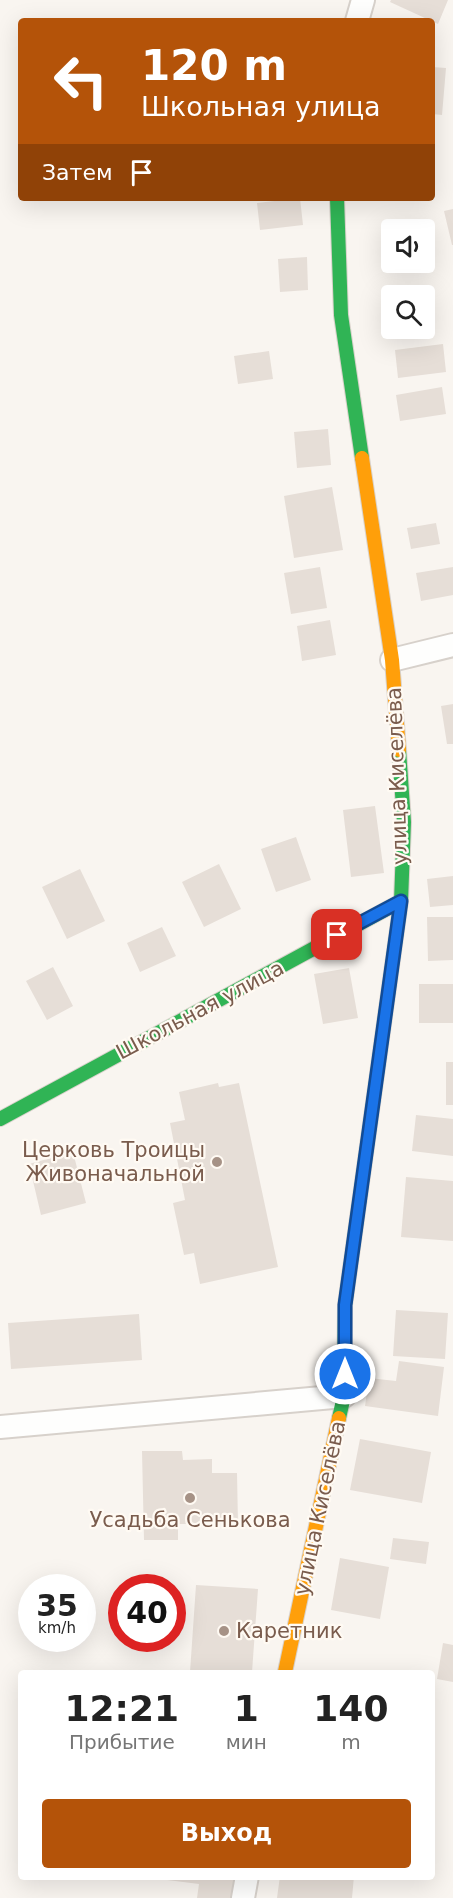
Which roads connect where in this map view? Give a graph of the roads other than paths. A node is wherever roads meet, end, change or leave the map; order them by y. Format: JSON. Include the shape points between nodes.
{"nodes":[{"id":1,"x":363,"y":0,"type":"edge"},
{"id":2,"x":358,"y":18,"type":"edge"},
{"id":3,"x":337,"y":201,"type":"edge"},
{"id":4,"x":453,"y":645,"type":"edge"},
{"id":5,"x":392,"y":660,"type":"junction"},
{"id":6,"x":401,"y":901,"type":"junction"},
{"id":7,"x":0,"y":1119,"type":"edge"},
{"id":8,"x":344,"y":1396,"type":"junction"},
{"id":9,"x":0,"y":1427,"type":"edge"},
{"id":10,"x":285,"y":1670,"type":"edge"},
{"id":11,"x":246,"y":1880,"type":"edge"},
{"id":12,"x":243,"y":1898,"type":"edge"}],
"edges":[{"from":1,"to":2,"type":"street"},
{"from":3,"to":5,"type":"street","name":"улица Киселёва","via":[[341,315]]},
{"from":4,"to":5,"type":"street"},
{"from":5,"to":6,"type":"street","name":"улица Киселёва","via":[[404,822]]},
{"from":6,"to":7,"type":"street","name":"Школьная улица"},
{"from":6,"to":8,"type":"street","name":"улица Киселёва","via":[[345,1305]]},
{"from":8,"to":9,"type":"street"},
{"from":8,"to":10,"type":"street","name":"улица Киселёва"},
{"from":11,"to":12,"type":"street"}]}
